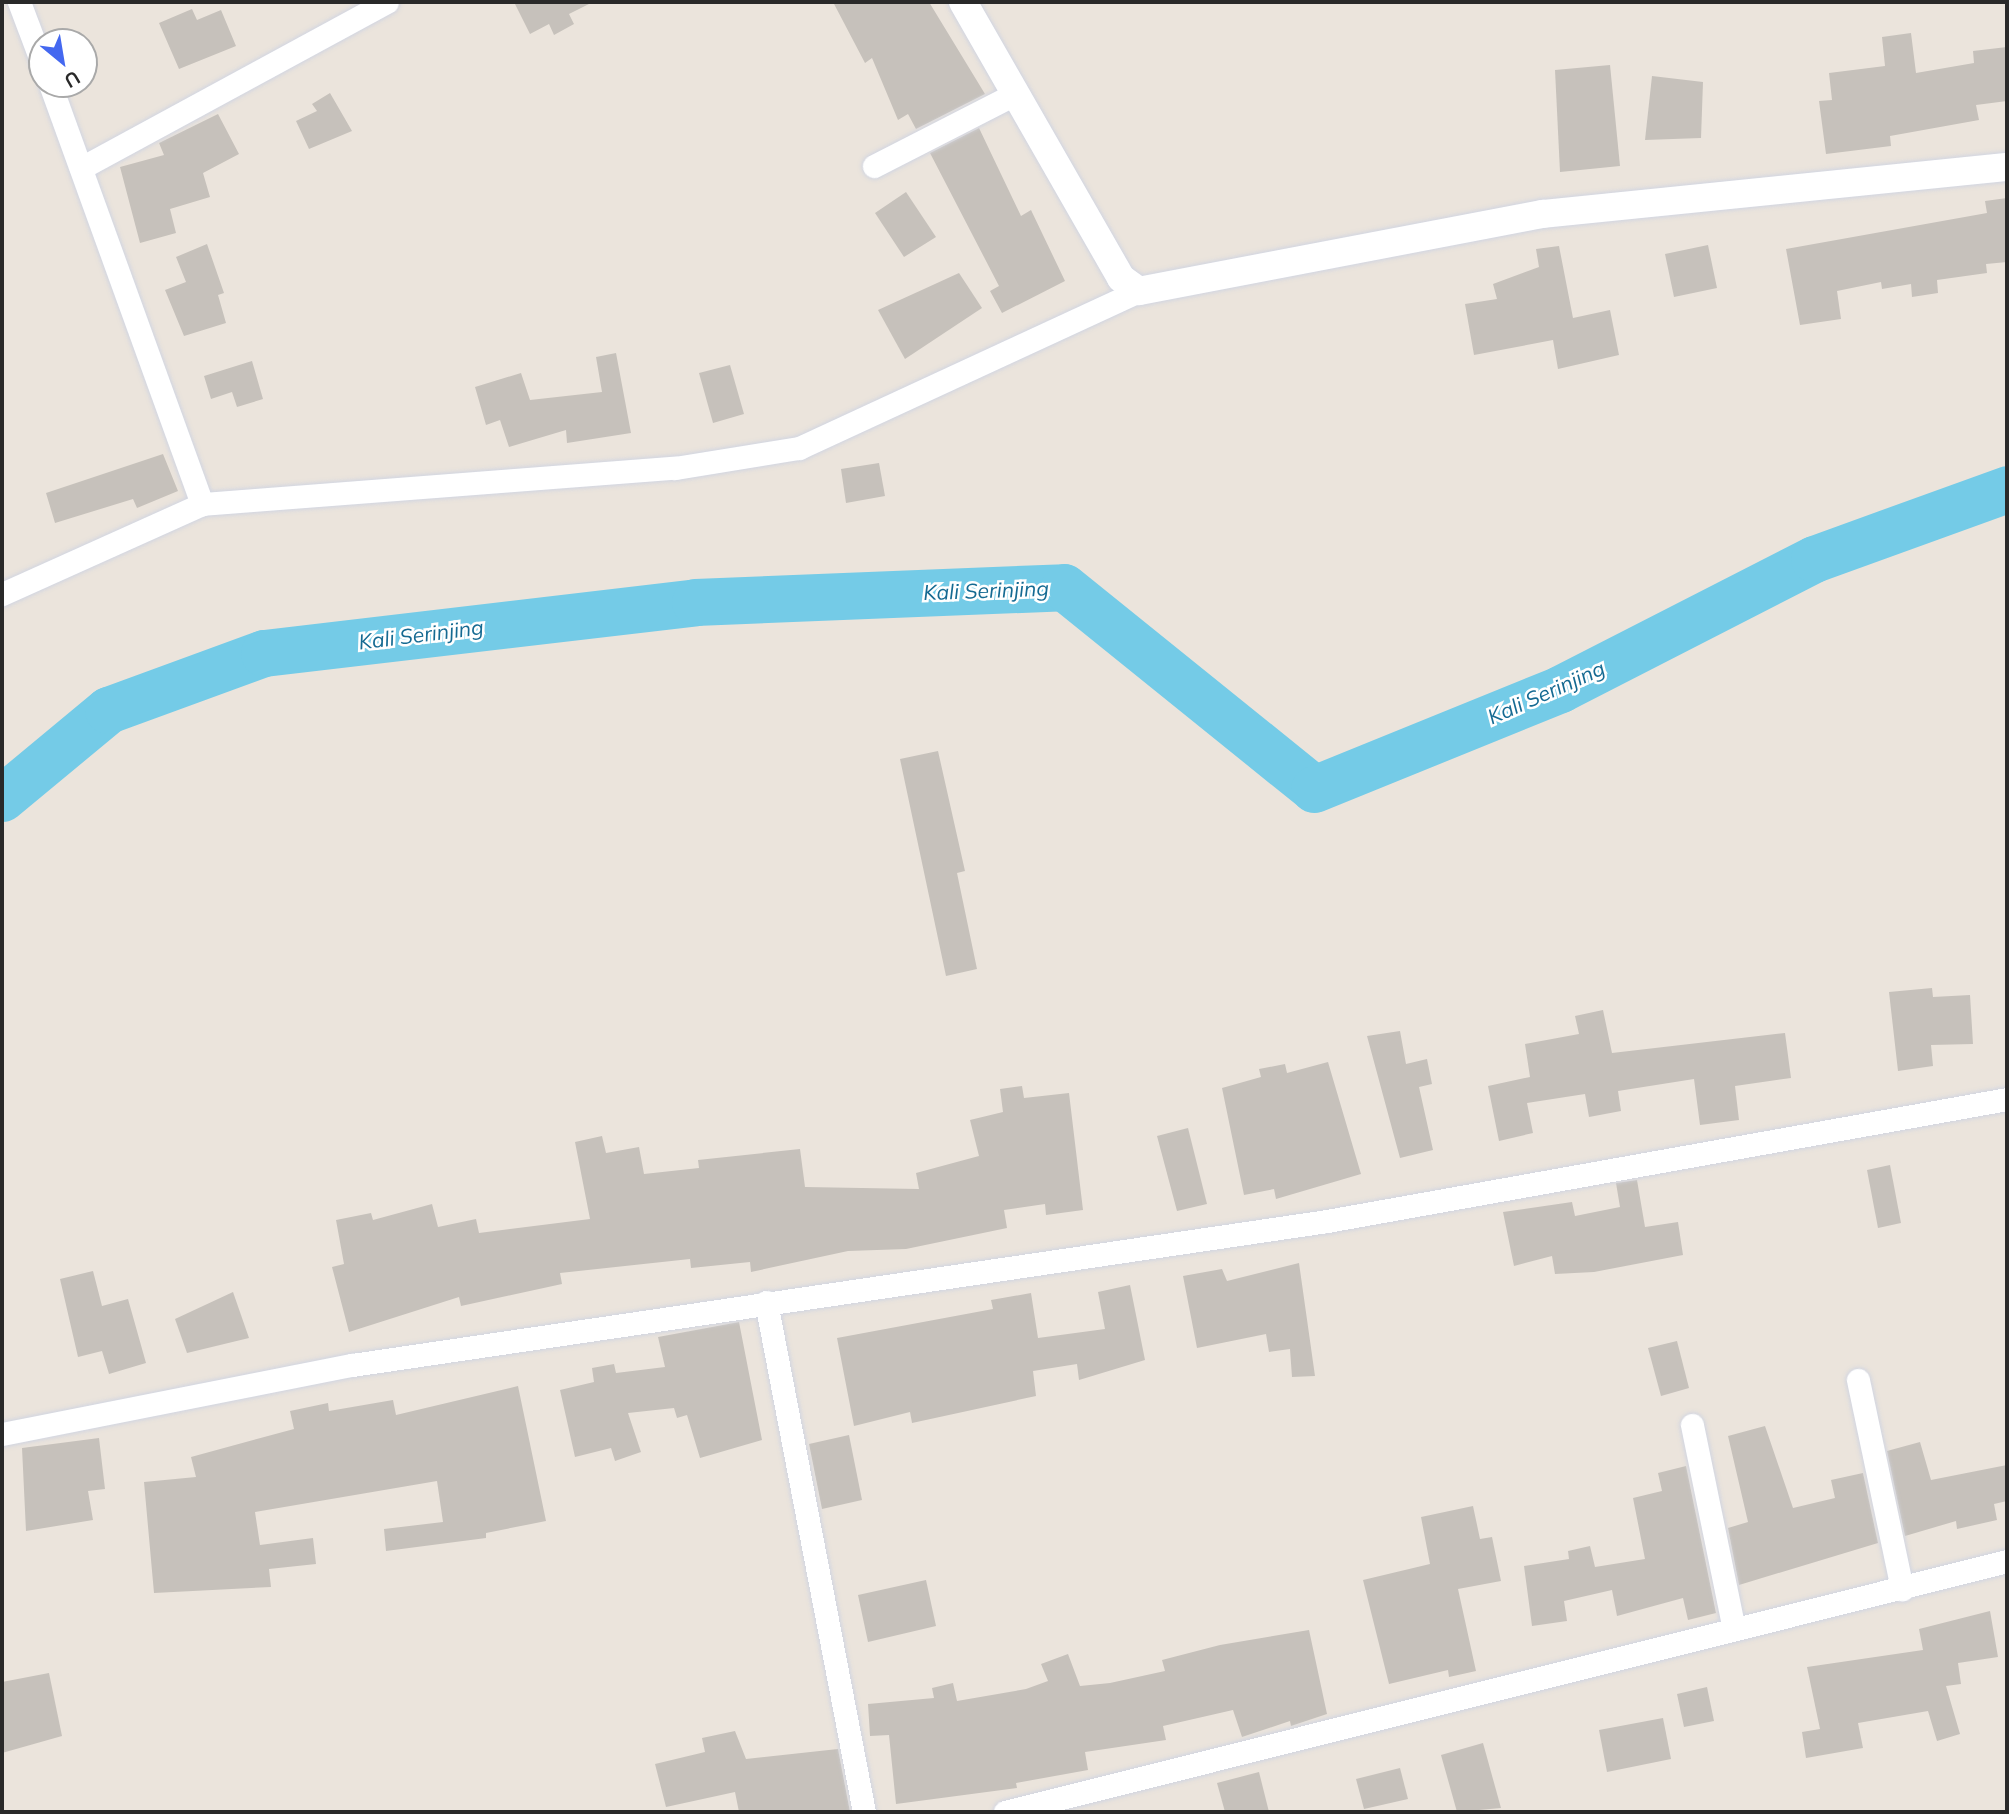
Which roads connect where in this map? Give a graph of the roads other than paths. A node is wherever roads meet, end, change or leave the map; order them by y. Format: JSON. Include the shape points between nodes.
{"nodes":[{"id":1,"x":19,"y":2,"type":"edge"},
{"id":2,"x":387,"y":2,"type":"edge"},
{"id":3,"x":963,"y":2,"type":"edge"},
{"id":4,"x":29,"y":28,"type":"edge"},
{"id":5,"x":1015,"y":94,"type":"junction"},
{"id":6,"x":55,"y":98,"type":"edge"},
{"id":7,"x":874,"y":166,"type":"dead end"},
{"id":8,"x":2007,"y":167,"type":"edge"},
{"id":9,"x":81,"y":168,"type":"junction"},
{"id":10,"x":1139,"y":291,"type":"junction"},
{"id":11,"x":202,"y":504,"type":"junction"},
{"id":12,"x":2,"y":594,"type":"edge"},
{"id":13,"x":2007,"y":1098,"type":"edge"},
{"id":14,"x":765,"y":1302,"type":"junction"},
{"id":15,"x":1858,"y":1380,"type":"dead end"},
{"id":16,"x":1692,"y":1425,"type":"dead end"},
{"id":17,"x":2,"y":1434,"type":"edge"},
{"id":18,"x":2007,"y":1561,"type":"edge"},
{"id":19,"x":1902,"y":1589,"type":"junction"},
{"id":20,"x":1734,"y":1629,"type":"junction"},
{"id":21,"x":864,"y":1812,"type":"edge"},
{"id":22,"x":1005,"y":1812,"type":"edge"}],
"edges":[{"from":1,"to":4,"type":"street"},
{"from":2,"to":9,"type":"street"},
{"from":3,"to":5,"type":"street"},
{"from":5,"to":7,"type":"street"},
{"from":5,"to":10,"type":"street","via":[[1121,278]]},
{"from":6,"to":9,"type":"street"},
{"from":8,"to":10,"type":"street","via":[[1544,214]]},
{"from":9,"to":11,"type":"street"},
{"from":10,"to":11,"type":"street","via":[[858,423],[747,460]]},
{"from":11,"to":12,"type":"street"},
{"from":13,"to":14,"type":"street","via":[[1327,1221]]},
{"from":14,"to":17,"type":"street","via":[[352,1365]]},
{"from":14,"to":21,"type":"street"},
{"from":15,"to":19,"type":"street"},
{"from":16,"to":20,"type":"street"},
{"from":18,"to":19,"type":"street"},
{"from":19,"to":20,"type":"street"},
{"from":20,"to":22,"type":"street"}]}
